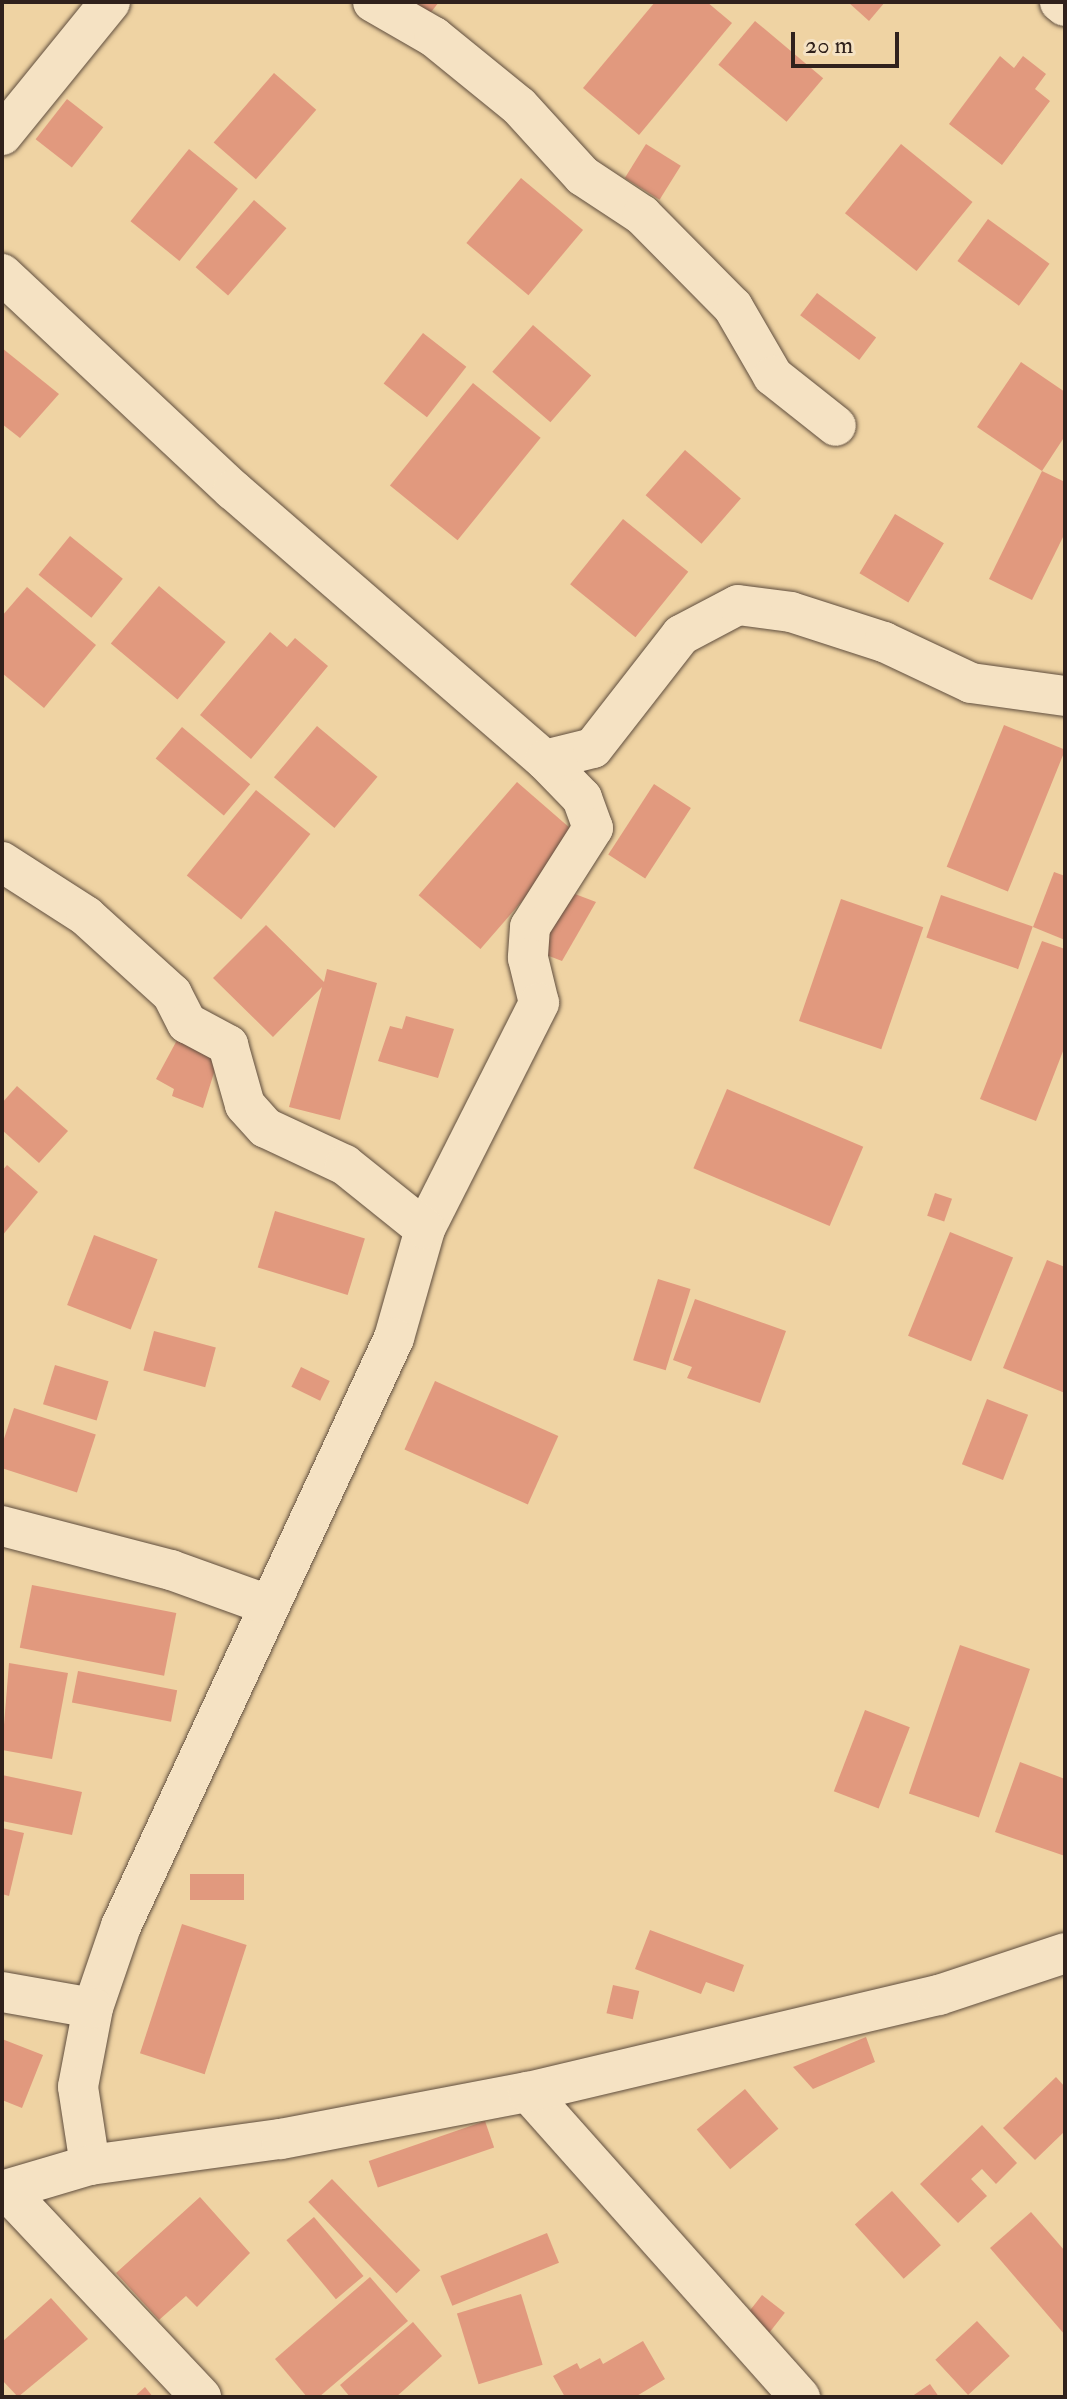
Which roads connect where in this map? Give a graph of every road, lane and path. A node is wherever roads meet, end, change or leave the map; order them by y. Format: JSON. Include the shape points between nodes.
{"nodes":[{"id":1,"x":110,"y":2,"type":"edge"},
{"id":2,"x":373,"y":2,"type":"edge"},
{"id":3,"x":1060,"y":2,"type":"edge"},
{"id":4,"x":1065,"y":6,"type":"edge"},
{"id":5,"x":2,"y":135,"type":"edge"},
{"id":6,"x":2,"y":274,"type":"edge"},
{"id":7,"x":836,"y":426,"type":"dead end"},
{"id":8,"x":1065,"y":696,"type":"edge"},
{"id":9,"x":566,"y":766,"type":"junction"},
{"id":10,"x":2,"y":862,"type":"edge"},
{"id":11,"x":425,"y":1229,"type":"junction"},
{"id":12,"x":2,"y":1526,"type":"edge"},
{"id":13,"x":268,"y":1605,"type":"junction"},
{"id":14,"x":1065,"y":1953,"type":"edge"},
{"id":15,"x":2,"y":1992,"type":"edge"},
{"id":16,"x":93,"y":2008,"type":"junction"},
{"id":17,"x":528,"y":2092,"type":"junction"},
{"id":18,"x":90,"y":2165,"type":"junction"},
{"id":19,"x":5,"y":2191,"type":"edge"},
{"id":20,"x":201,"y":2397,"type":"edge"},
{"id":21,"x":800,"y":2397,"type":"edge"}],
"edges":[{"from":1,"to":5,"type":"street"},
{"from":2,"to":7,"type":"street","via":[[434,37],[519,106],[583,176],[642,215],[733,307],[773,376]]},
{"from":3,"to":4,"type":"street"},
{"from":6,"to":9,"type":"street","via":[[233,490]]},
{"from":8,"to":9,"type":"street","via":[[971,683],[884,642],[791,612],[738,605],[681,635]]},
{"from":9,"to":11,"type":"street","via":[[593,828],[530,927],[528,958],[539,1003]]},
{"from":10,"to":11,"type":"street","via":[[86,916],[172,994],[187,1023],[228,1045],[245,1105],[266,1128],[345,1165]]},
{"from":11,"to":13,"type":"street","via":[[394,1338]]},
{"from":12,"to":13,"type":"street","via":[[171,1570]]},
{"from":13,"to":16,"type":"street","via":[[121,1926]]},
{"from":14,"to":17,"type":"street","via":[[939,1995]]},
{"from":15,"to":16,"type":"street"},
{"from":16,"to":18,"type":"street","via":[[78,2087]]},
{"from":17,"to":18,"type":"street","via":[[281,2139]]},
{"from":17,"to":21,"type":"street"},
{"from":18,"to":19,"type":"street"},
{"from":19,"to":20,"type":"street"}]}
